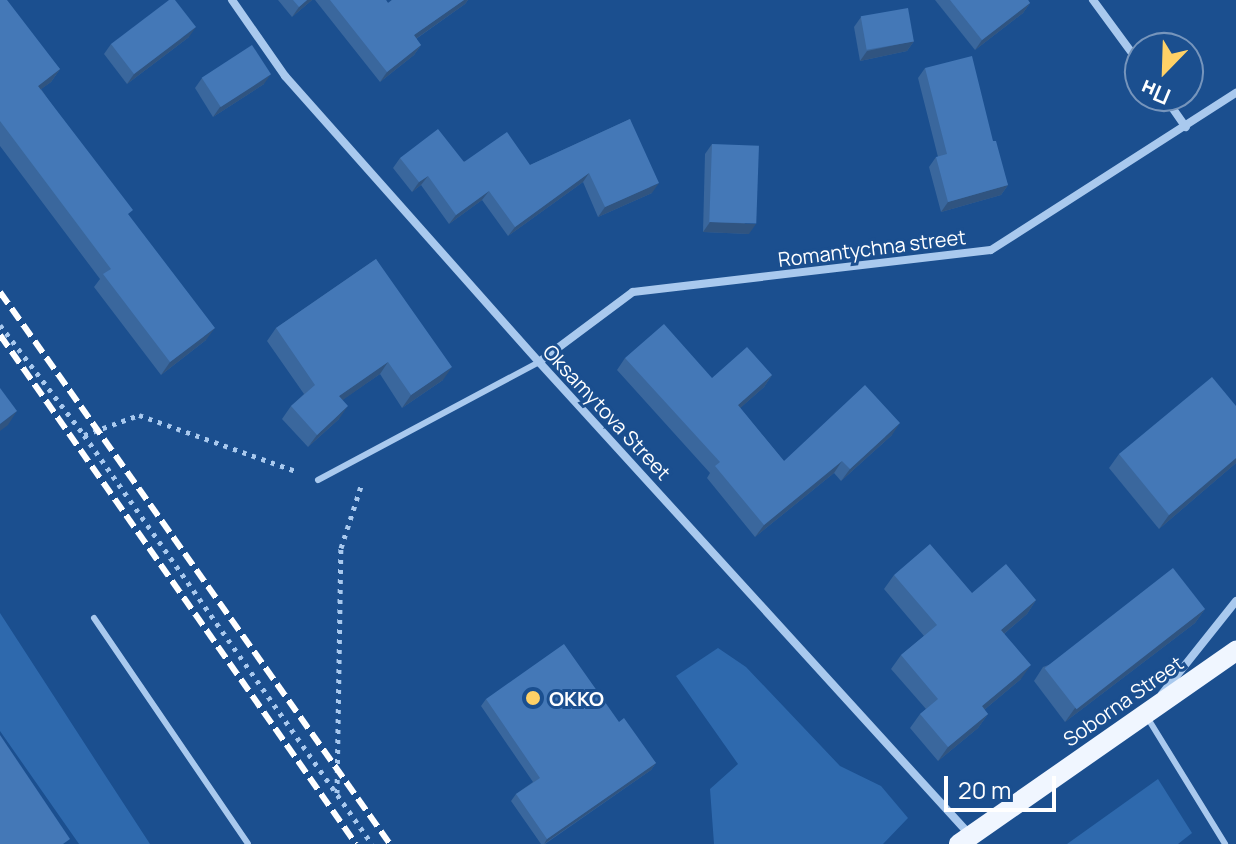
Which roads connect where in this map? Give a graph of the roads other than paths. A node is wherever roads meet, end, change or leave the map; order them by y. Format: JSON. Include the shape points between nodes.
{"nodes":[{"id":1,"x":232,"y":0,"type":"edge"},
{"id":2,"x":1093,"y":0,"type":"edge"},
{"id":3,"x":1124,"y":42,"type":"edge"},
{"id":4,"x":1236,"y":93,"type":"edge"},
{"id":5,"x":1175,"y":112,"type":"edge"},
{"id":6,"x":1186,"y":127,"type":"junction"},
{"id":7,"x":539,"y":362,"type":"junction"},
{"id":8,"x":318,"y":480,"type":"road end"},
{"id":9,"x":1236,"y":601,"type":"edge"},
{"id":10,"x":94,"y":618,"type":"dead end"},
{"id":11,"x":1236,"y":651,"type":"edge"},
{"id":12,"x":1145,"y":714,"type":"junction"},
{"id":13,"x":964,"y":840,"type":"edge"},
{"id":14,"x":248,"y":844,"type":"edge"},
{"id":15,"x":1225,"y":844,"type":"edge"}],
"edges":[{"from":1,"to":7,"type":"street","name":"Oksamytova Street","via":[[285,76]]},
{"from":2,"to":3,"type":"street"},
{"from":4,"to":6,"type":"street","name":"Romantychna street"},
{"from":5,"to":6,"type":"street"},
{"from":6,"to":7,"type":"street","name":"Romantychna street","via":[[991,250],[633,292]]},
{"from":7,"to":8,"type":"lane"},
{"from":7,"to":13,"type":"street","name":"Oksamytova Street"},
{"from":9,"to":12,"type":"street"},
{"from":10,"to":14,"type":"lane"},
{"from":11,"to":12,"type":"main road","name":"Soborna Street"},
{"from":12,"to":13,"type":"main road","name":"Soborna Street"},
{"from":12,"to":15,"type":"lane"}]}
